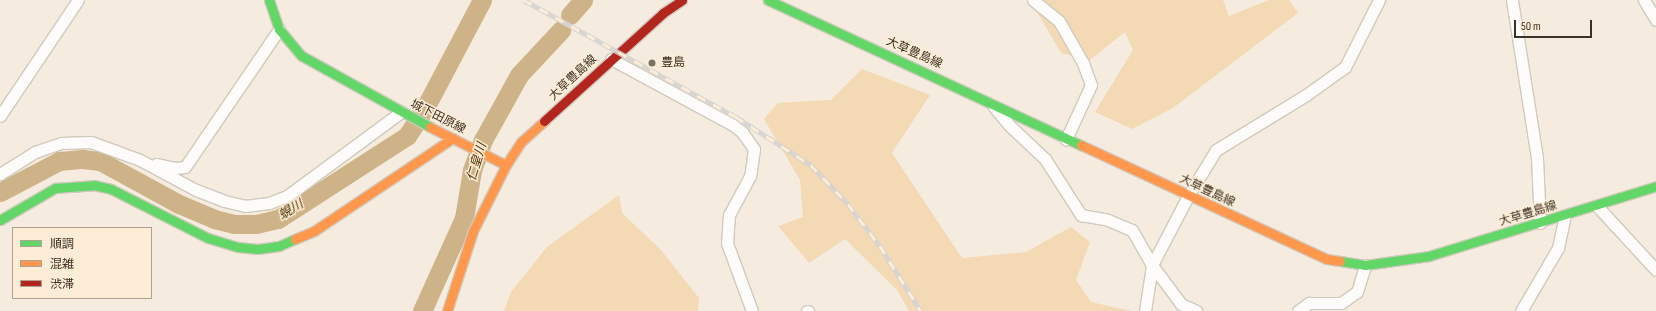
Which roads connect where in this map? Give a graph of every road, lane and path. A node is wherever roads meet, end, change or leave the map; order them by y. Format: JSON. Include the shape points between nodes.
{"nodes":[{"id":1,"x":78,"y":0,"type":"edge"},
{"id":2,"x":269,"y":0,"type":"edge"},
{"id":3,"x":682,"y":0,"type":"edge"},
{"id":4,"x":768,"y":0,"type":"edge"},
{"id":5,"x":1033,"y":0,"type":"edge"},
{"id":6,"x":1379,"y":0,"type":"edge"},
{"id":7,"x":1512,"y":0,"type":"edge"},
{"id":8,"x":1644,"y":0,"type":"edge"},
{"id":9,"x":1656,"y":20,"type":"edge"},
{"id":10,"x":279,"y":29,"type":"junction"},
{"id":11,"x":611,"y":59,"type":"junction"},
{"id":12,"x":989,"y":100,"type":"junction"},
{"id":13,"x":401,"y":112,"type":"junction"},
{"id":14,"x":0,"y":116,"type":"edge"},
{"id":15,"x":453,"y":138,"type":"junction"},
{"id":16,"x":1066,"y":139,"type":"junction"},
{"id":17,"x":140,"y":160,"type":"junction"},
{"id":18,"x":506,"y":166,"type":"junction"},
{"id":19,"x":0,"y":174,"type":"edge"},
{"id":20,"x":1656,"y":186,"type":"edge"},
{"id":21,"x":1188,"y":196,"type":"junction"},
{"id":22,"x":1597,"y":206,"type":"junction"},
{"id":23,"x":1565,"y":216,"type":"junction"},
{"id":24,"x":0,"y":220,"type":"edge"},
{"id":25,"x":1540,"y":223,"type":"junction"},
{"id":26,"x":1152,"y":265,"type":"junction"},
{"id":27,"x":1365,"y":265,"type":"junction"},
{"id":28,"x":1656,"y":270,"type":"edge"},
{"id":29,"x":1301,"y":310,"type":"edge"},
{"id":30,"x":447,"y":311,"type":"edge"},
{"id":31,"x":752,"y":311,"type":"edge"},
{"id":32,"x":1145,"y":311,"type":"edge"},
{"id":33,"x":1197,"y":311,"type":"edge"},
{"id":34,"x":1521,"y":311,"type":"edge"}],
"edges":[{"from":1,"to":14,"type":"street"},
{"from":2,"to":10,"type":"main road","name":"城下田原線"},
{"from":3,"to":11,"type":"main road","name":"大草豊島線","via":[[663,13]]},
{"from":4,"to":12,"type":"main road","name":"大草豊島線"},
{"from":5,"to":16,"type":"street","via":[[1060,21],[1083,63],[1091,85]]},
{"from":6,"to":21,"type":"street","via":[[1345,67],[1306,95],[1216,150]]},
{"from":7,"to":25,"type":"street","via":[[1537,158]]},
{"from":8,"to":9,"type":"street"},
{"from":10,"to":13,"type":"main road","name":"城下田原線","via":[[302,56]]},
{"from":10,"to":17,"type":"street","via":[[185,167],[175,168]]},
{"from":11,"to":18,"type":"main road","name":"大草豊島線","via":[[521,142]]},
{"from":11,"to":31,"type":"street","via":[[733,125],[742,132],[754,150],[750,176],[729,215],[726,242]]},
{"from":12,"to":16,"type":"main road","name":"大草豊島線"},
{"from":12,"to":26,"type":"street","via":[[1009,125],[1045,159],[1081,215],[1108,220],[1132,230]]},
{"from":13,"to":15,"type":"main road","name":"城下田原線"},
{"from":13,"to":17,"type":"street","via":[[294,191],[269,203],[245,206],[224,201],[196,190]]},
{"from":15,"to":18,"type":"main road","name":"城下田原線"},
{"from":15,"to":24,"type":"main road","via":[[320,226],[295,241],[279,246],[251,248],[208,238],[111,189],[94,185],[55,188]]},
{"from":16,"to":21,"type":"main road","name":"大草豊島線"},
{"from":17,"to":19,"type":"street","via":[[91,142],[61,143],[34,152]]},
{"from":18,"to":30,"type":"main road","via":[[473,231]]},
{"from":20,"to":22,"type":"main road","name":"大草豊島線"},
{"from":21,"to":26,"type":"street"},
{"from":21,"to":27,"type":"main road","name":"大草豊島線","via":[[1327,259]]},
{"from":22,"to":23,"type":"main road","name":"大草豊島線"},
{"from":22,"to":28,"type":"street"},
{"from":23,"to":25,"type":"main road","name":"大草豊島線"},
{"from":23,"to":34,"type":"street","via":[[1558,248]]},
{"from":25,"to":27,"type":"main road","name":"大草豊島線","via":[[1429,256]]},
{"from":26,"to":32,"type":"street"},
{"from":26,"to":33,"type":"street","via":[[1181,304]]},
{"from":27,"to":29,"type":"street","via":[[1356,292],[1341,303],[1309,303]]}]}
